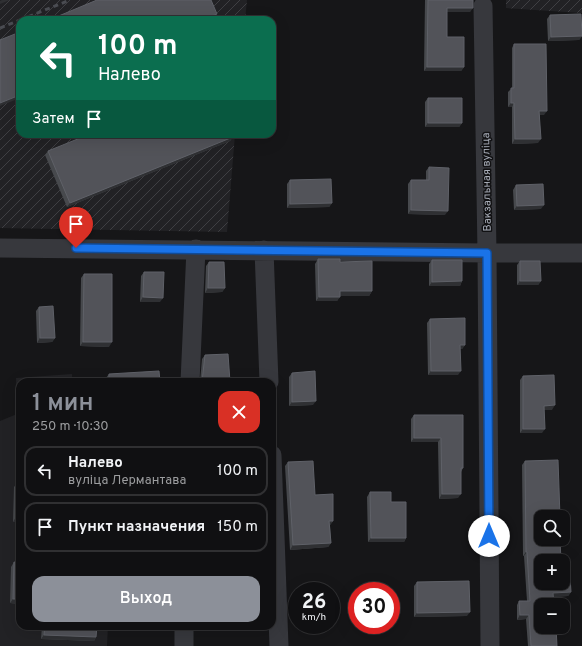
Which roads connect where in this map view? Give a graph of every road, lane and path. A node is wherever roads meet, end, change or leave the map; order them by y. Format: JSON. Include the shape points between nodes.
{"nodes":[{"id":1,"x":483,"y":6,"type":"dead end"},
{"id":2,"x":0,"y":248,"type":"edge"},
{"id":3,"x":196,"y":249,"type":"junction"},
{"id":4,"x":264,"y":250,"type":"junction"},
{"id":5,"x":487,"y":253,"type":"junction"},
{"id":6,"x":582,"y":253,"type":"edge"},
{"id":7,"x":190,"y":378,"type":"edge"},
{"id":8,"x":269,"y":378,"type":"edge"},
{"id":9,"x":276,"y":564,"type":"edge"},
{"id":10,"x":184,"y":630,"type":"edge"},
{"id":11,"x":184,"y":646,"type":"edge"},
{"id":12,"x":279,"y":646,"type":"edge"},
{"id":13,"x":490,"y":646,"type":"edge"}],
"edges":[{"from":1,"to":5,"type":"street","name":"Вакзальная вуліца"},
{"from":2,"to":3,"type":"street"},
{"from":3,"to":4,"type":"street"},
{"from":3,"to":7,"type":"street"},
{"from":4,"to":5,"type":"street"},
{"from":4,"to":8,"type":"street"},
{"from":5,"to":6,"type":"street"},
{"from":5,"to":13,"type":"street","name":"Вакзальная вуліца"},
{"from":9,"to":12,"type":"street"},
{"from":10,"to":11,"type":"street"}]}
